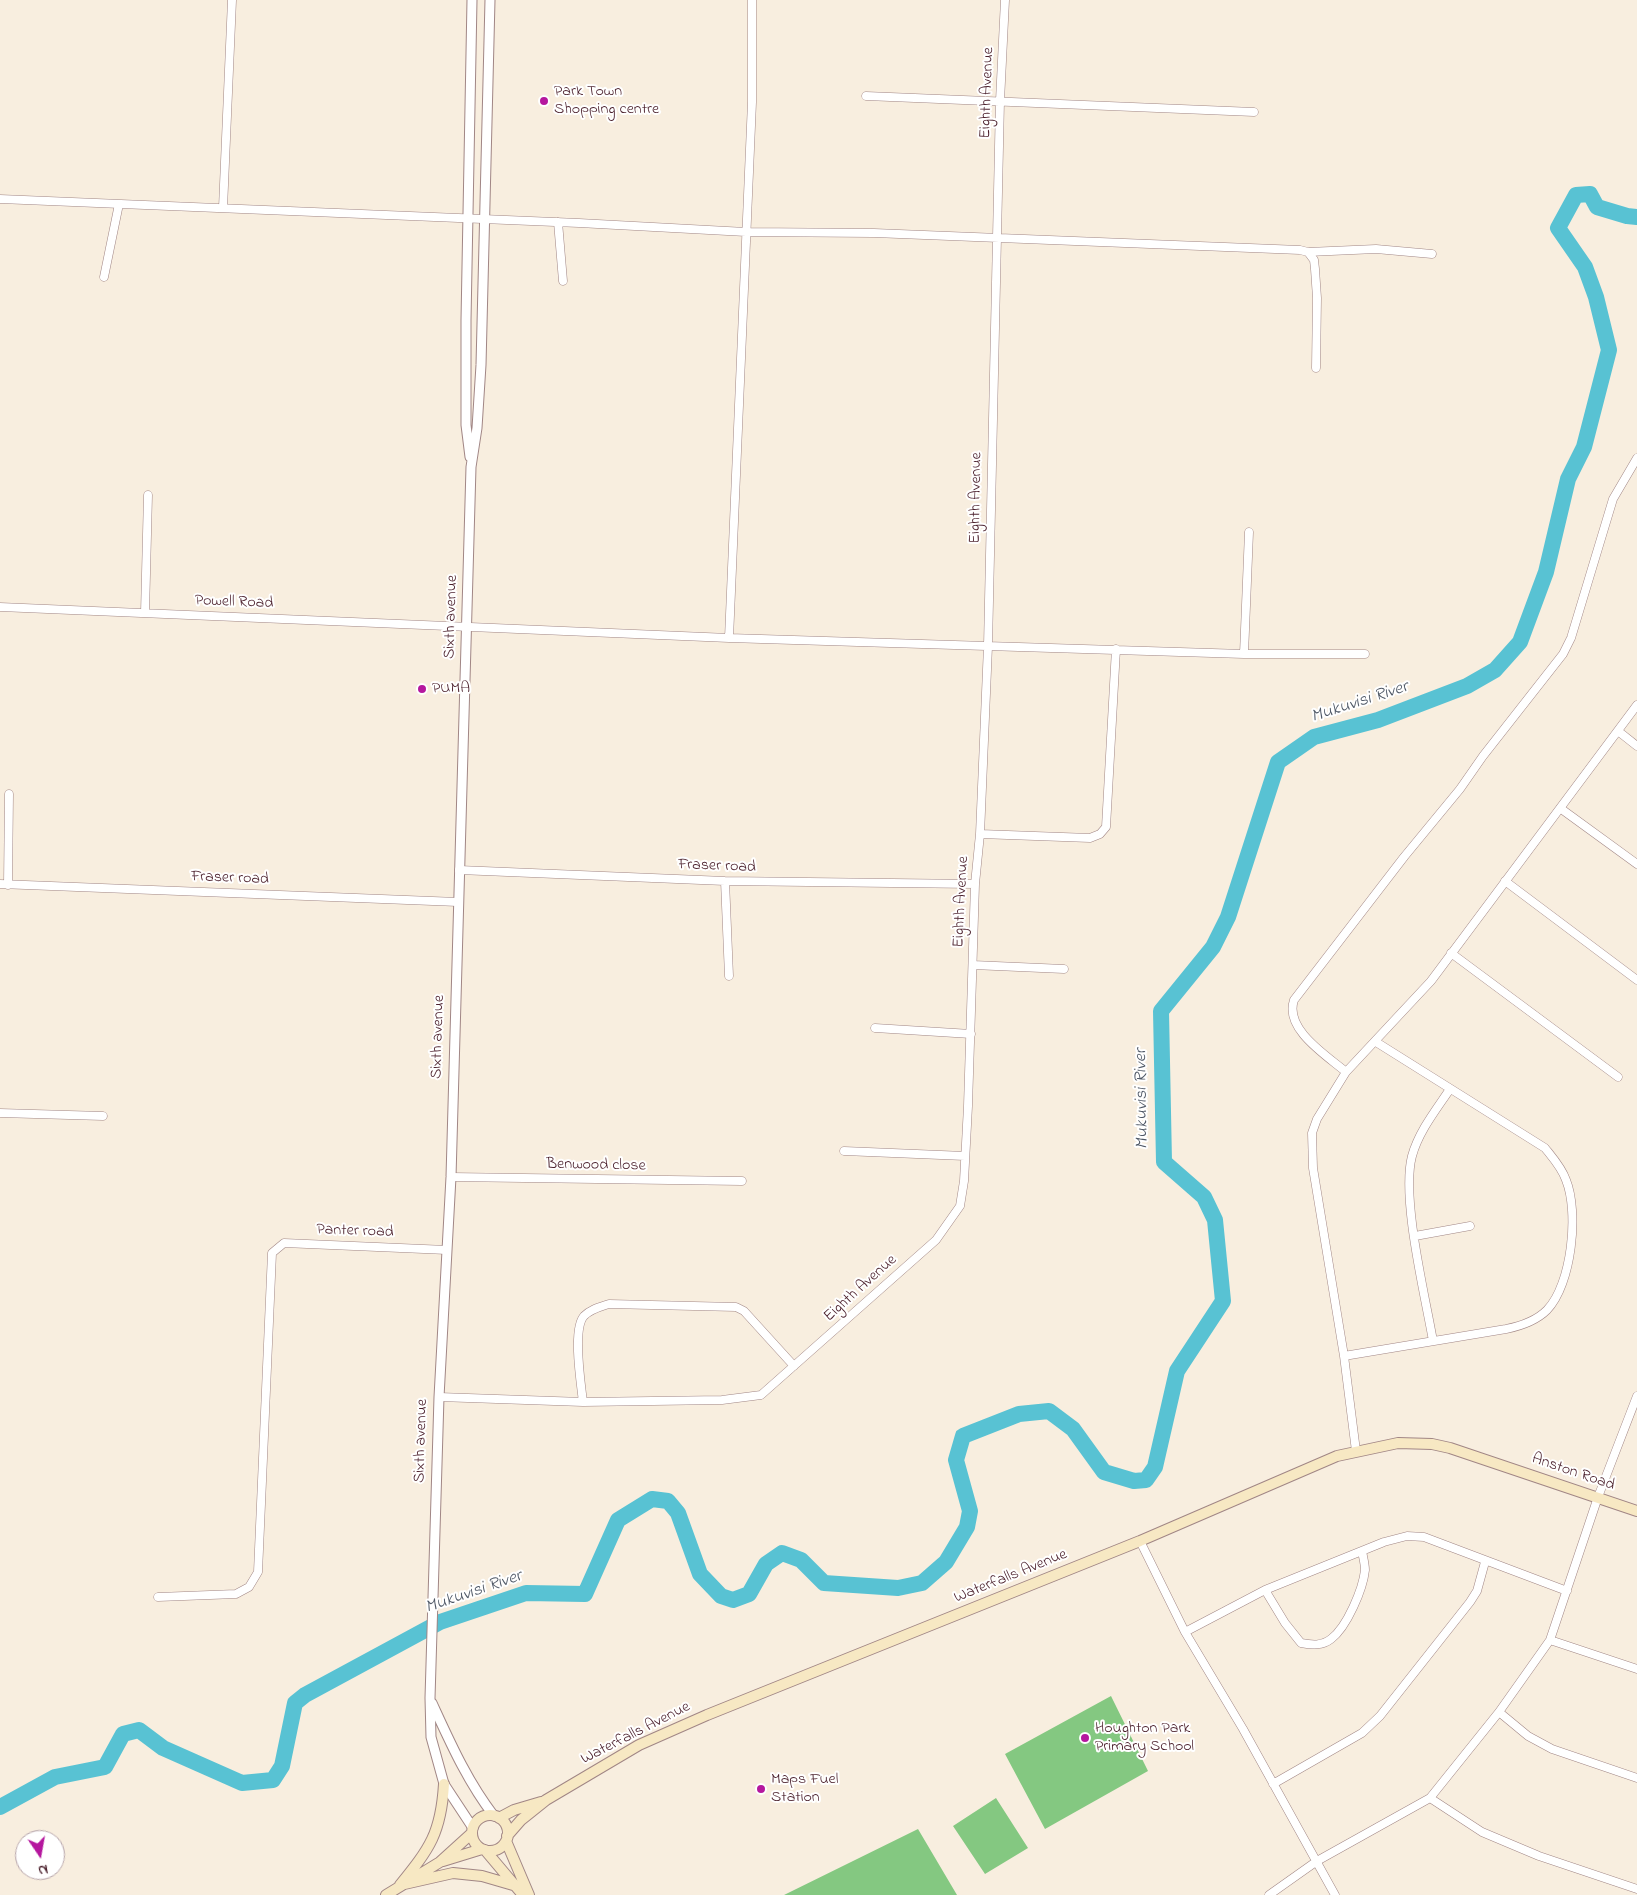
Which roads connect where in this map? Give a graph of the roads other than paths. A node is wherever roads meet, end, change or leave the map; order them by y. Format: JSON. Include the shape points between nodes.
{"nodes":[{"id":1,"x":232,"y":0,"type":"edge"},
{"id":2,"x":472,"y":0,"type":"edge"},
{"id":3,"x":490,"y":0,"type":"edge"},
{"id":4,"x":752,"y":0,"type":"edge"},
{"id":5,"x":1005,"y":0,"type":"edge"},
{"id":6,"x":866,"y":96,"type":"dead end"},
{"id":7,"x":1000,"y":101,"type":"junction"},
{"id":8,"x":1254,"y":112,"type":"dead end"},
{"id":9,"x":0,"y":199,"type":"edge"},
{"id":10,"x":119,"y":204,"type":"junction"},
{"id":11,"x":223,"y":208,"type":"junction"},
{"id":12,"x":468,"y":218,"type":"junction"},
{"id":13,"x":484,"y":219,"type":"junction"},
{"id":14,"x":558,"y":222,"type":"junction"},
{"id":15,"x":746,"y":232,"type":"junction"},
{"id":16,"x":998,"y":239,"type":"junction"},
{"id":17,"x":1308,"y":252,"type":"junction"},
{"id":18,"x":1432,"y":254,"type":"dead end"},
{"id":19,"x":104,"y":277,"type":"dead end"},
{"id":20,"x":563,"y":282,"type":"dead end"},
{"id":21,"x":1316,"y":368,"type":"dead end"},
{"id":22,"x":1637,"y":458,"type":"edge"},
{"id":23,"x":472,"y":467,"type":"junction"},
{"id":24,"x":148,"y":495,"type":"dead end"},
{"id":25,"x":1249,"y":532,"type":"dead end"},
{"id":26,"x":0,"y":607,"type":"edge"},
{"id":27,"x":145,"y":613,"type":"junction"},
{"id":28,"x":468,"y":626,"type":"junction"},
{"id":29,"x":729,"y":638,"type":"junction"},
{"id":30,"x":988,"y":646,"type":"junction"},
{"id":31,"x":1116,"y":649,"type":"junction"},
{"id":32,"x":1244,"y":654,"type":"junction"},
{"id":33,"x":1364,"y":654,"type":"dead end"},
{"id":34,"x":1637,"y":705,"type":"edge"},
{"id":35,"x":1618,"y":732,"type":"junction"},
{"id":36,"x":1637,"y":746,"type":"edge"},
{"id":37,"x":10,"y":794,"type":"dead end"},
{"id":38,"x":1560,"y":808,"type":"junction"},
{"id":39,"x":980,"y":834,"type":"junction"},
{"id":40,"x":1637,"y":864,"type":"edge"},
{"id":41,"x":459,"y":870,"type":"junction"},
{"id":42,"x":726,"y":881,"type":"junction"},
{"id":43,"x":1505,"y":881,"type":"junction"},
{"id":44,"x":4,"y":884,"type":"edge"},
{"id":45,"x":975,"y":884,"type":"junction"},
{"id":46,"x":458,"y":902,"type":"junction"},
{"id":47,"x":1451,"y":953,"type":"junction"},
{"id":48,"x":973,"y":964,"type":"junction"},
{"id":49,"x":1064,"y":969,"type":"dead end"},
{"id":50,"x":728,"y":976,"type":"dead end"},
{"id":51,"x":1637,"y":980,"type":"edge"},
{"id":52,"x":875,"y":1028,"type":"dead end"},
{"id":53,"x":971,"y":1034,"type":"junction"},
{"id":54,"x":1376,"y":1042,"type":"junction"},
{"id":55,"x":1346,"y":1072,"type":"junction"},
{"id":56,"x":1618,"y":1077,"type":"dead end"},
{"id":57,"x":1450,"y":1089,"type":"junction"},
{"id":58,"x":0,"y":1113,"type":"edge"},
{"id":59,"x":103,"y":1116,"type":"dead end"},
{"id":60,"x":844,"y":1151,"type":"dead end"},
{"id":61,"x":965,"y":1156,"type":"junction"},
{"id":62,"x":450,"y":1177,"type":"junction"},
{"id":63,"x":742,"y":1182,"type":"dead end"},
{"id":64,"x":1470,"y":1226,"type":"dead end"},
{"id":65,"x":1415,"y":1236,"type":"junction"},
{"id":66,"x":447,"y":1250,"type":"junction"},
{"id":67,"x":1433,"y":1341,"type":"junction"},
{"id":68,"x":1344,"y":1356,"type":"junction"},
{"id":69,"x":794,"y":1366,"type":"junction"},
{"id":70,"x":438,"y":1396,"type":"junction"},
{"id":71,"x":1637,"y":1396,"type":"edge"},
{"id":72,"x":583,"y":1402,"type":"junction"},
{"id":73,"x":1356,"y":1451,"type":"junction"},
{"id":74,"x":1500,"y":1463,"type":"joint"},
{"id":75,"x":1598,"y":1497,"type":"junction"},
{"id":76,"x":1637,"y":1511,"type":"edge"},
{"id":77,"x":1140,"y":1541,"type":"junction"},
{"id":78,"x":1362,"y":1551,"type":"junction"},
{"id":79,"x":1485,"y":1562,"type":"junction"},
{"id":80,"x":1265,"y":1590,"type":"junction"},
{"id":81,"x":1567,"y":1591,"type":"junction"},
{"id":82,"x":158,"y":1597,"type":"dead end"},
{"id":83,"x":1185,"y":1632,"type":"junction"},
{"id":84,"x":1550,"y":1640,"type":"junction"},
{"id":85,"x":1637,"y":1669,"type":"edge"},
{"id":86,"x":430,"y":1698,"type":"junction"},
{"id":87,"x":1499,"y":1712,"type":"junction"},
{"id":88,"x":1637,"y":1778,"type":"edge"},
{"id":89,"x":444,"y":1784,"type":"junction"},
{"id":90,"x":1274,"y":1784,"type":"junction"},
{"id":91,"x":1430,"y":1798,"type":"junction"},
{"id":92,"x":546,"y":1800,"type":"junction"},
{"id":93,"x":496,"y":1817,"type":"junction"},
{"id":94,"x":472,"y":1831,"type":"junction"},
{"id":95,"x":506,"y":1838,"type":"junction"},
{"id":96,"x":483,"y":1850,"type":"junction"},
{"id":97,"x":1317,"y":1861,"type":"junction"},
{"id":98,"x":440,"y":1862,"type":"junction"},
{"id":99,"x":400,"y":1885,"type":"junction"},
{"id":100,"x":513,"y":1885,"type":"junction"},
{"id":101,"x":1637,"y":1889,"type":"edge"},
{"id":102,"x":386,"y":1895,"type":"edge"},
{"id":103,"x":523,"y":1895,"type":"edge"},
{"id":104,"x":529,"y":1895,"type":"edge"},
{"id":105,"x":1269,"y":1895,"type":"edge"},
{"id":106,"x":1335,"y":1895,"type":"edge"}],
"edges":[{"from":1,"to":11,"type":"street"},
{"from":2,"to":12,"type":"street"},
{"from":3,"to":13,"type":"street"},
{"from":4,"to":15,"type":"street","via":[[752,102]]},
{"from":5,"to":7,"type":"street","name":"Eighth Avenue"},
{"from":6,"to":7,"type":"street"},
{"from":7,"to":8,"type":"street"},
{"from":7,"to":16,"type":"street","name":"Eighth Avenue"},
{"from":9,"to":10,"type":"street"},
{"from":10,"to":11,"type":"street"},
{"from":10,"to":19,"type":"street"},
{"from":11,"to":12,"type":"street"},
{"from":12,"to":13,"type":"street"},
{"from":12,"to":23,"type":"street","via":[[466,425]]},
{"from":13,"to":14,"type":"street"},
{"from":13,"to":23,"type":"street","via":[[481,365]]},
{"from":14,"to":15,"type":"street"},
{"from":14,"to":20,"type":"street"},
{"from":15,"to":16,"type":"street","via":[[874,233]]},
{"from":15,"to":29,"type":"street"},
{"from":16,"to":17,"type":"street"},
{"from":16,"to":30,"type":"street","name":"Eighth Avenue"},
{"from":17,"to":18,"type":"street","via":[[1376,249]]},
{"from":17,"to":21,"type":"street","via":[[1315,268]]},
{"from":22,"to":55,"type":"street","via":[[1613,499],[1571,638],[1563,654],[1294,1000],[1292,1016],[1298,1029]]},
{"from":23,"to":28,"type":"street","name":"Sixth avenue"},
{"from":24,"to":27,"type":"street"},
{"from":25,"to":32,"type":"street"},
{"from":26,"to":27,"type":"street","name":"Powell Road"},
{"from":27,"to":28,"type":"street","name":"Powell Road"},
{"from":28,"to":29,"type":"street","name":"Powell Road"},
{"from":28,"to":41,"type":"street","name":"Sixth avenue"},
{"from":29,"to":30,"type":"street","name":"Powell Road"},
{"from":30,"to":31,"type":"street","name":"Powell Road"},
{"from":30,"to":39,"type":"street","name":"Eighth Avenue"},
{"from":31,"to":32,"type":"street","name":"Powell Road"},
{"from":31,"to":39,"type":"street","via":[[1106,828],[1090,838]]},
{"from":32,"to":33,"type":"street","name":"Powell Road"},
{"from":34,"to":35,"type":"street"},
{"from":35,"to":36,"type":"street"},
{"from":35,"to":38,"type":"street"},
{"from":37,"to":44,"type":"street"},
{"from":38,"to":40,"type":"street"},
{"from":38,"to":43,"type":"street"},
{"from":39,"to":45,"type":"street","name":"Eighth Avenue"},
{"from":41,"to":42,"type":"street","name":"Fraser road"},
{"from":41,"to":46,"type":"street","name":"Sixth avenue"},
{"from":42,"to":45,"type":"street","name":"Fraser road"},
{"from":42,"to":50,"type":"street"},
{"from":43,"to":47,"type":"street"},
{"from":43,"to":51,"type":"street"},
{"from":44,"to":46,"type":"street","name":"Fraser road"},
{"from":45,"to":48,"type":"street","name":"Eighth Avenue"},
{"from":46,"to":62,"type":"street","name":"Sixth avenue"},
{"from":47,"to":54,"type":"street","via":[[1414,1001]]},
{"from":47,"to":56,"type":"street"},
{"from":48,"to":49,"type":"street"},
{"from":48,"to":53,"type":"street","name":"Eighth Avenue"},
{"from":52,"to":53,"type":"street"},
{"from":53,"to":61,"type":"street","name":"Eighth Avenue"},
{"from":54,"to":55,"type":"street"},
{"from":54,"to":57,"type":"street"},
{"from":55,"to":68,"type":"street","via":[[1316,1119],[1311,1151]]},
{"from":57,"to":65,"type":"street","via":[[1412,1155],[1409,1187]]},
{"from":57,"to":67,"type":"street","via":[[1545,1148],[1567,1180],[1573,1224],[1563,1278],[1547,1310],[1522,1325]]},
{"from":58,"to":59,"type":"street"},
{"from":60,"to":61,"type":"street"},
{"from":61,"to":69,"type":"street","name":"Eighth Avenue","via":[[963,1199],[957,1213],[936,1240]]},
{"from":62,"to":63,"type":"street","name":"Benwood close"},
{"from":62,"to":66,"type":"street","name":"Sixth avenue"},
{"from":64,"to":65,"type":"street"},
{"from":65,"to":67,"type":"street"},
{"from":66,"to":70,"type":"street","name":"Sixth avenue"},
{"from":66,"to":82,"type":"street","name":"Panter road","via":[[284,1243],[275,1249],[270,1258],[258,1572],[249,1587],[236,1594]]},
{"from":67,"to":68,"type":"street"},
{"from":68,"to":73,"type":"street"},
{"from":69,"to":72,"type":"street","name":"Eighth Avenue","via":[[766,1392],[750,1398]]},
{"from":69,"to":72,"type":"street","via":[[744,1311],[736,1307],[609,1304],[593,1309],[581,1322],[578,1362]]},
{"from":70,"to":72,"type":"street","name":"Eighth Avenue"},
{"from":70,"to":86,"type":"street","name":"Sixth avenue"},
{"from":71,"to":75,"type":"street"},
{"from":73,"to":74,"type":"main road","name":"Waterfalls Avenue","via":[[1398,1443],[1423,1443]]},
{"from":73,"to":77,"type":"main road","name":"Waterfalls Avenue"},
{"from":74,"to":75,"type":"main road","name":"Anston Road"},
{"from":75,"to":76,"type":"main road","name":"Anston Road"},
{"from":75,"to":81,"type":"street"},
{"from":77,"to":83,"type":"street"},
{"from":77,"to":92,"type":"main road","name":"Waterfalls Avenue","via":[[662,1734]]},
{"from":78,"to":79,"type":"street","via":[[1407,1536],[1424,1537]]},
{"from":78,"to":80,"type":"street"},
{"from":78,"to":80,"type":"street","via":[[1363,1584],[1339,1631],[1330,1640],[1314,1645],[1301,1643],[1284,1623]]},
{"from":79,"to":81,"type":"street"},
{"from":79,"to":90,"type":"street","via":[[1477,1591],[1470,1602],[1380,1716],[1362,1733]]},
{"from":80,"to":83,"type":"street"},
{"from":81,"to":84,"type":"street"},
{"from":83,"to":90,"type":"street"},
{"from":84,"to":85,"type":"street"},
{"from":84,"to":87,"type":"street"},
{"from":86,"to":89,"type":"street","name":"Sixth avenue","via":[[431,1737]]},
{"from":86,"to":93,"type":"street","via":[[460,1762],[481,1799]]},
{"from":87,"to":88,"type":"street","via":[[1528,1736],[1552,1750]]},
{"from":87,"to":91,"type":"street"},
{"from":89,"to":94,"type":"street","name":"Sixth avenue"},
{"from":89,"to":99,"type":"main road","via":[[436,1834],[423,1857]]},
{"from":90,"to":97,"type":"street"},
{"from":91,"to":97,"type":"street"},
{"from":91,"to":101,"type":"street","via":[[1482,1832],[1539,1856]]},
{"from":92,"to":93,"type":"main road","name":"Waterfalls Avenue"},
{"from":92,"to":95,"type":"main road","name":"Waterfalls Avenue","via":[[521,1820]]},
{"from":93,"to":94,"type":"main road","via":[[478,1819]]},
{"from":93,"to":95,"type":"main road","via":[[506,1826]]},
{"from":94,"to":96,"type":"main road","via":[[477,1845]]},
{"from":94,"to":98,"type":"main road"},
{"from":95,"to":96,"type":"main road","via":[[497,1849]]},
{"from":95,"to":104,"type":"main road"},
{"from":96,"to":98,"type":"main road"},
{"from":96,"to":100,"type":"main road"},
{"from":97,"to":105,"type":"street"},
{"from":97,"to":106,"type":"street"},
{"from":98,"to":99,"type":"main road"},
{"from":99,"to":100,"type":"main road","via":[[453,1873],[482,1876]]},
{"from":99,"to":102,"type":"main road"},
{"from":100,"to":103,"type":"main road"}]}
